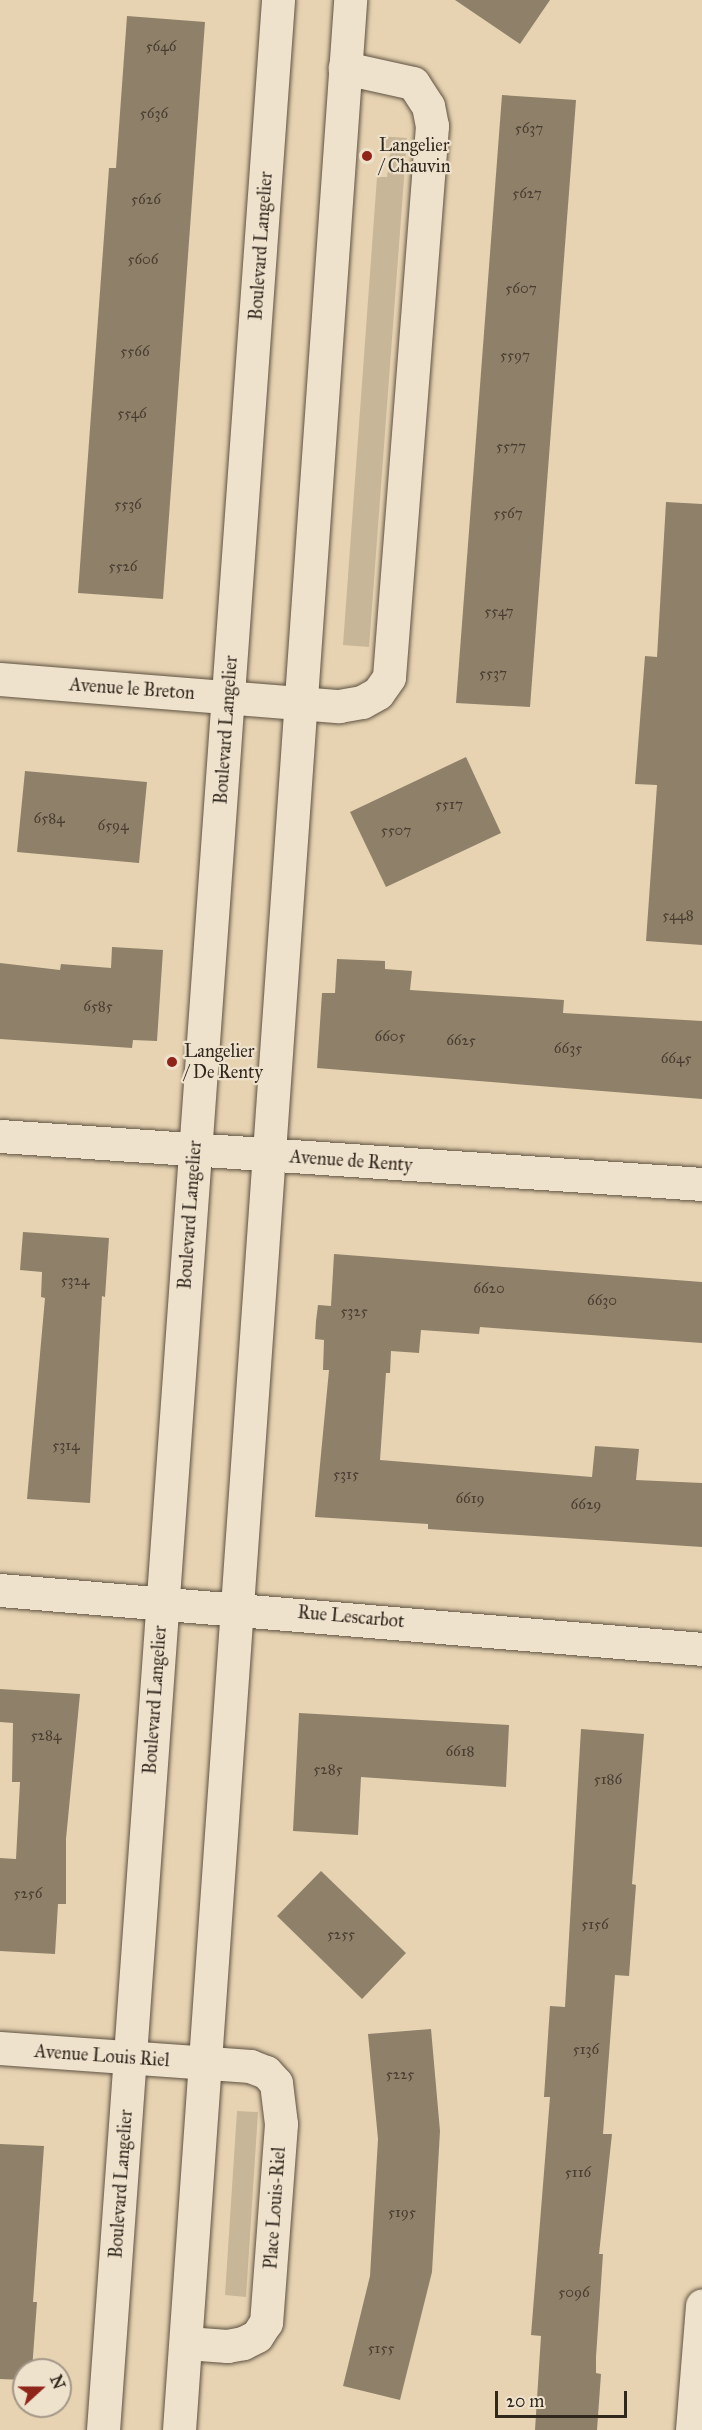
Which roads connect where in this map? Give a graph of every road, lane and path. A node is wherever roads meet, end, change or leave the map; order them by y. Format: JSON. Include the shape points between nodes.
{"nodes":[{"id":1,"x":278,"y":0,"type":"edge"},
{"id":2,"x":350,"y":0,"type":"edge"},
{"id":3,"x":345,"y":68,"type":"junction"},
{"id":4,"x":0,"y":679,"type":"edge"},
{"id":5,"x":229,"y":696,"type":"junction"},
{"id":6,"x":300,"y":704,"type":"junction"},
{"id":7,"x":0,"y":1137,"type":"edge"},
{"id":8,"x":195,"y":1151,"type":"junction"},
{"id":9,"x":267,"y":1155,"type":"junction"},
{"id":10,"x":702,"y":1184,"type":"edge"},
{"id":11,"x":0,"y":1590,"type":"edge"},
{"id":12,"x":162,"y":1602,"type":"junction"},
{"id":13,"x":236,"y":1608,"type":"junction"},
{"id":14,"x":702,"y":1649,"type":"edge"},
{"id":15,"x":0,"y":2048,"type":"edge"},
{"id":16,"x":130,"y":2058,"type":"junction"},
{"id":17,"x":204,"y":2063,"type":"junction"},
{"id":18,"x":702,"y":2305,"type":"edge"},
{"id":19,"x":186,"y":2343,"type":"junction"},
{"id":20,"x":103,"y":2430,"type":"edge"},
{"id":21,"x":179,"y":2430,"type":"edge"},
{"id":22,"x":692,"y":2430,"type":"edge"}],
"edges":[{"from":1,"to":5,"type":"main road","name":"Boulevard Langelier"},
{"from":2,"to":3,"type":"main road"},
{"from":3,"to":6,"type":"main road"},
{"from":3,"to":6,"type":"main road","via":[[413,83],[428,106],[432,126],[389,677],[378,693],[362,702],[339,706]]},
{"from":4,"to":5,"type":"main road","name":"Avenue le Breton"},
{"from":5,"to":6,"type":"main road","name":"Avenue le Breton"},
{"from":5,"to":8,"type":"main road","name":"Boulevard Langelier"},
{"from":6,"to":9,"type":"main road"},
{"from":7,"to":8,"type":"main road","name":"Avenue de Renty"},
{"from":8,"to":9,"type":"main road","name":"Avenue de Renty"},
{"from":8,"to":12,"type":"main road","name":"Boulevard Langelier"},
{"from":9,"to":10,"type":"main road","name":"Avenue de Renty"},
{"from":9,"to":13,"type":"main road"},
{"from":11,"to":12,"type":"main road","name":"Rue Lescarbot"},
{"from":12,"to":13,"type":"main road","name":"Rue Lescarbot"},
{"from":12,"to":16,"type":"main road","name":"Boulevard Langelier"},
{"from":13,"to":14,"type":"main road","name":"Rue Lescarbot"},
{"from":13,"to":17,"type":"main road"},
{"from":15,"to":16,"type":"main road","name":"Avenue Louis Riel"},
{"from":16,"to":17,"type":"main road","name":"Avenue Louis Riel"},
{"from":16,"to":20,"type":"main road","name":"Boulevard Langelier"},
{"from":17,"to":19,"type":"main road"},
{"from":17,"to":19,"type":"main road","name":"Place Louis-Riel","via":[[250,2066],[266,2072],[276,2084],[281,2124],[266,2322],[257,2336],[243,2343]]},
{"from":18,"to":22,"type":"main road"},
{"from":19,"to":21,"type":"main road"}]}
